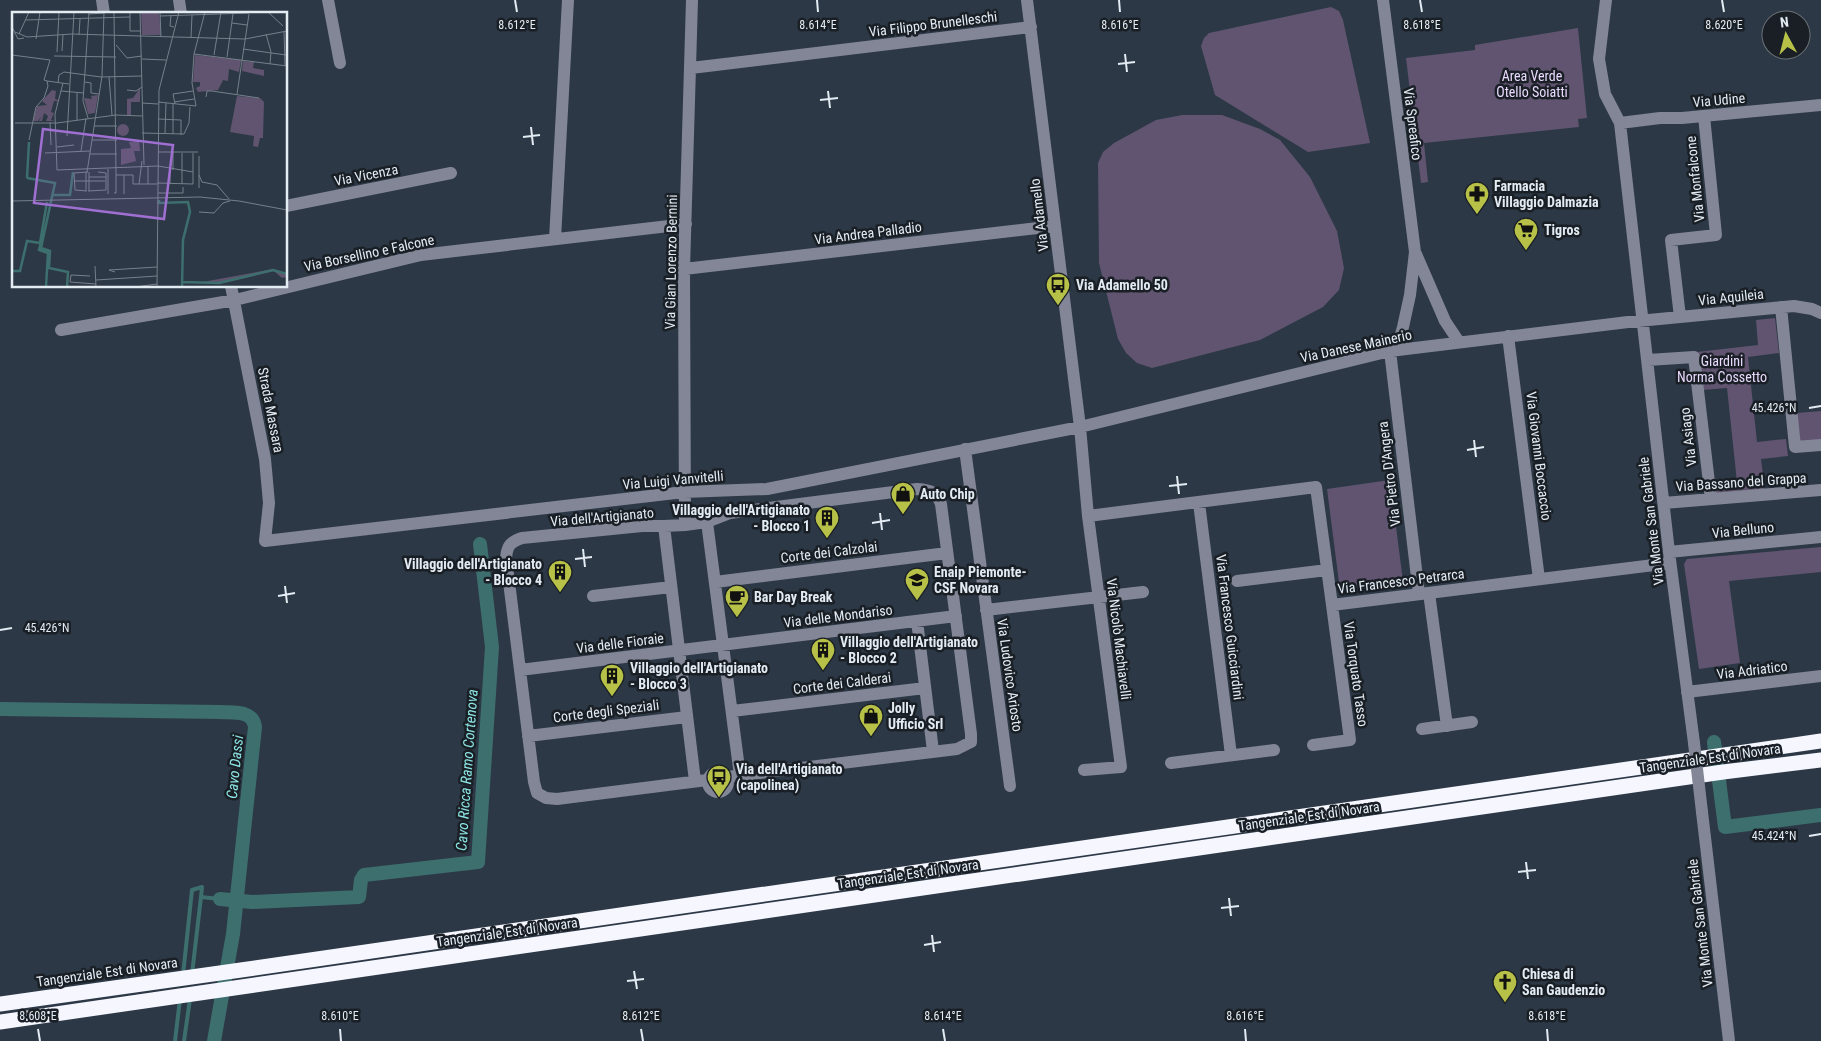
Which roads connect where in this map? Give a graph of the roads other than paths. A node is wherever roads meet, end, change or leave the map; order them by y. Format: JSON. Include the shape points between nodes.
{"nodes":[{"id":1,"x":328,"y":0,"type":"edge"},
{"id":2,"x":568,"y":0,"type":"edge"},
{"id":3,"x":692,"y":0,"type":"edge"},
{"id":4,"x":1028,"y":0,"type":"edge"},
{"id":5,"x":1383,"y":0,"type":"edge"},
{"id":6,"x":1606,"y":0,"type":"edge"},
{"id":7,"x":1031,"y":27,"type":"junction"},
{"id":8,"x":340,"y":63,"type":"dead end"},
{"id":9,"x":691,"y":68,"type":"junction"},
{"id":10,"x":1821,"y":105,"type":"edge"},
{"id":11,"x":1704,"y":116,"type":"junction"},
{"id":12,"x":1620,"y":123,"type":"junction"},
{"id":13,"x":451,"y":173,"type":"dead end"},
{"id":14,"x":288,"y":206,"type":"edge"},
{"id":15,"x":686,"y":224,"type":"junction"},
{"id":16,"x":1055,"y":226,"type":"junction"},
{"id":17,"x":555,"y":240,"type":"junction"},
{"id":18,"x":1415,"y":252,"type":"junction"},
{"id":19,"x":684,"y":269,"type":"junction"},
{"id":20,"x":288,"y":287,"type":"edge"},
{"id":21,"x":231,"y":288,"type":"edge"},
{"id":22,"x":284,"y":288,"type":"edge"},
{"id":23,"x":234,"y":300,"type":"junction"},
{"id":24,"x":1781,"y":307,"type":"junction"},
{"id":25,"x":1821,"y":313,"type":"edge"},
{"id":26,"x":1680,"y":317,"type":"junction"},
{"id":27,"x":1643,"y":320,"type":"junction"},
{"id":28,"x":60,"y":330,"type":"dead end"},
{"id":29,"x":1508,"y":336,"type":"junction"},
{"id":30,"x":1459,"y":342,"type":"junction"},
{"id":31,"x":1390,"y":351,"type":"junction"},
{"id":32,"x":1648,"y":360,"type":"junction"},
{"id":33,"x":1080,"y":427,"type":"junction"},
{"id":34,"x":1821,"y":445,"type":"edge"},
{"id":35,"x":965,"y":449,"type":"junction"},
{"id":36,"x":1821,"y":490,"type":"edge"},
{"id":37,"x":684,"y":492,"type":"junction"},
{"id":38,"x":1711,"y":499,"type":"junction"},
{"id":39,"x":1199,"y":503,"type":"junction"},
{"id":40,"x":1664,"y":503,"type":"junction"},
{"id":41,"x":1088,"y":516,"type":"junction"},
{"id":42,"x":707,"y":522,"type":"junction"},
{"id":43,"x":685,"y":524,"type":"junction"},
{"id":44,"x":664,"y":526,"type":"junction"},
{"id":45,"x":1821,"y":537,"type":"edge"},
{"id":46,"x":265,"y":541,"type":"joint"},
{"id":47,"x":948,"y":553,"type":"junction"},
{"id":48,"x":1670,"y":557,"type":"junction"},
{"id":49,"x":1327,"y":570,"type":"junction"},
{"id":50,"x":1539,"y":579,"type":"junction"},
{"id":51,"x":1237,"y":581,"type":"dead end"},
{"id":52,"x":715,"y":582,"type":"junction"},
{"id":53,"x":672,"y":587,"type":"junction"},
{"id":54,"x":1143,"y":592,"type":"dead end"},
{"id":55,"x":1424,"y":593,"type":"junction"},
{"id":56,"x":593,"y":596,"type":"dead end"},
{"id":57,"x":1099,"y":597,"type":"junction"},
{"id":58,"x":1332,"y":605,"type":"junction"},
{"id":59,"x":986,"y":610,"type":"junction"},
{"id":60,"x":956,"y":616,"type":"junction"},
{"id":61,"x":917,"y":621,"type":"junction"},
{"id":62,"x":724,"y":645,"type":"junction"},
{"id":63,"x":679,"y":651,"type":"junction"},
{"id":64,"x":520,"y":670,"type":"junction"},
{"id":65,"x":1821,"y":676,"type":"edge"},
{"id":66,"x":925,"y":688,"type":"junction"},
{"id":67,"x":1687,"y":692,"type":"junction"},
{"id":68,"x":732,"y":711,"type":"junction"},
{"id":69,"x":687,"y":717,"type":"junction"},
{"id":70,"x":1472,"y":722,"type":"dead end"},
{"id":71,"x":1447,"y":726,"type":"junction"},
{"id":72,"x":1422,"y":729,"type":"dead end"},
{"id":73,"x":528,"y":736,"type":"junction"},
{"id":74,"x":1821,"y":741,"type":"edge"},
{"id":75,"x":1313,"y":744,"type":"dead end"},
{"id":76,"x":1274,"y":750,"type":"dead end"},
{"id":77,"x":933,"y":751,"type":"junction"},
{"id":78,"x":1231,"y":755,"type":"junction"},
{"id":79,"x":1821,"y":760,"type":"edge"},
{"id":80,"x":1171,"y":763,"type":"dead end"},
{"id":81,"x":1084,"y":770,"type":"dead end"},
{"id":82,"x":734,"y":776,"type":"junction"},
{"id":83,"x":701,"y":780,"type":"junction"},
{"id":84,"x":1010,"y":786,"type":"dead end"},
{"id":85,"x":42,"y":997,"type":"junction"},
{"id":86,"x":0,"y":998,"type":"edge"},
{"id":87,"x":0,"y":1004,"type":"edge"},
{"id":88,"x":0,"y":1022,"type":"edge"},
{"id":89,"x":1729,"y":1041,"type":"edge"}],
"edges":[{"from":1,"to":8,"type":"street"},
{"from":2,"to":17,"type":"street"},
{"from":3,"to":9,"type":"street","name":"Via Gian Lorenzo Bernini"},
{"from":4,"to":7,"type":"street","name":"Via Adamello"},
{"from":5,"to":18,"type":"street","name":"Via Spreafico"},
{"from":6,"to":12,"type":"street","name":"Via Monte San Gabriele","via":[[1599,58],[1606,94]]},
{"from":7,"to":9,"type":"street","name":"Via Filippo Brunelleschi"},
{"from":7,"to":16,"type":"street","name":"Via Adamello"},
{"from":9,"to":15,"type":"street","name":"Via Gian Lorenzo Bernini"},
{"from":10,"to":11,"type":"street","name":"Via Udine"},
{"from":11,"to":12,"type":"street","name":"Via Udine"},
{"from":11,"to":26,"type":"street","name":"Via Monfalcone","via":[[1716,235],[1671,240]]},
{"from":12,"to":27,"type":"street","name":"Via Monte San Gabriele"},
{"from":13,"to":14,"type":"street","name":"Via Vicenza"},
{"from":15,"to":17,"type":"street","name":"Via Borsellino e Falcone"},
{"from":15,"to":19,"type":"street","name":"Via Gian Lorenzo Bernini"},
{"from":16,"to":19,"type":"street","name":"Via Andrea Palladio"},
{"from":16,"to":33,"type":"street","name":"Via Adamello"},
{"from":17,"to":20,"type":"street","name":"Via Borsellino e Falcone","via":[[421,255]]},
{"from":18,"to":30,"type":"street","name":"Via Spreafico","via":[[1445,321]]},
{"from":18,"to":31,"type":"street","name":"Via Spreafico","via":[[1404,328]]},
{"from":19,"to":37,"type":"street","name":"Via Gian Lorenzo Bernini"},
{"from":21,"to":23,"type":"street","name":"Strada Massara"},
{"from":22,"to":23,"type":"street","name":"Via Borsellino e Falcone"},
{"from":23,"to":28,"type":"street","name":"Via Borsellino e Falcone"},
{"from":23,"to":46,"type":"street","name":"Strada Massara","via":[[265,459],[269,503]]},
{"from":24,"to":25,"type":"street","name":"Via Aquileia","via":[[1794,306]]},
{"from":24,"to":26,"type":"street","name":"Via Aquileia"},
{"from":24,"to":34,"type":"street","via":[[1795,447]]},
{"from":26,"to":27,"type":"street","name":"Via Aquileia"},
{"from":27,"to":29,"type":"street","name":"Via Danese Mainerio"},
{"from":27,"to":32,"type":"street","name":"Via Monte San Gabriele"},
{"from":29,"to":30,"type":"street","name":"Via Danese Mainerio"},
{"from":29,"to":50,"type":"street","name":"Via Giovanni Boccaccio"},
{"from":30,"to":31,"type":"street","name":"Via Danese Mainerio"},
{"from":31,"to":33,"type":"street","name":"Via Danese Mainerio"},
{"from":31,"to":55,"type":"street","name":"Via Pietro D'Angera"},
{"from":32,"to":38,"type":"street","name":"Via Asiago","via":[[1694,357]]},
{"from":32,"to":40,"type":"street","name":"Via Monte San Gabriele"},
{"from":33,"to":35,"type":"street","name":"Via Luigi Vanvitelli"},
{"from":33,"to":41,"type":"street"},
{"from":35,"to":37,"type":"street","name":"Via Luigi Vanvitelli","via":[[767,489]]},
{"from":35,"to":59,"type":"street","name":"Via Ludovico Ariosto"},
{"from":36,"to":38,"type":"street","name":"Via Bassano del Grappa"},
{"from":37,"to":43,"type":"street","name":"Via Gian Lorenzo Bernini"},
{"from":37,"to":46,"type":"street","name":"Via Luigi Vanvitelli"},
{"from":38,"to":40,"type":"street","name":"Via Bassano del Grappa"},
{"from":39,"to":41,"type":"street","name":"Via Francesco Petrarca"},
{"from":39,"to":49,"type":"street","name":"Via Francesco Petrarca","via":[[1316,487]]},
{"from":39,"to":78,"type":"street","name":"Via Francesco Guicciardini"},
{"from":40,"to":48,"type":"street","name":"Via Monte San Gabriele"},
{"from":41,"to":57,"type":"street","name":"Via Nicolò Machiavelli"},
{"from":42,"to":43,"type":"street","name":"Via dell'Artigianato"},
{"from":42,"to":47,"type":"street","name":"Via dell'Artigianato","via":[[730,513],[928,490],[938,496],[941,504]]},
{"from":42,"to":52,"type":"street"},
{"from":43,"to":44,"type":"street","name":"Via dell'Artigianato"},
{"from":44,"to":53,"type":"street"},
{"from":44,"to":64,"type":"street","name":"Via dell'Artigianato","via":[[513,541],[507,547],[506,558]]},
{"from":45,"to":48,"type":"street","name":"Via Belluno"},
{"from":47,"to":52,"type":"street","name":"Corte dei Calzolai"},
{"from":47,"to":60,"type":"street","name":"Via dell'Artigianato"},
{"from":48,"to":50,"type":"street","name":"Via Francesco Petrarca"},
{"from":48,"to":67,"type":"street","name":"Via Monte San Gabriele"},
{"from":49,"to":51,"type":"street"},
{"from":49,"to":58,"type":"street","name":"Via Francesco Petrarca"},
{"from":50,"to":55,"type":"street","name":"Via Francesco Petrarca"},
{"from":52,"to":62,"type":"street"},
{"from":53,"to":56,"type":"street"},
{"from":53,"to":63,"type":"street"},
{"from":54,"to":57,"type":"street"},
{"from":55,"to":58,"type":"street","name":"Via Francesco Petrarca"},
{"from":55,"to":71,"type":"street","name":"Via Pietro D'Angera"},
{"from":57,"to":59,"type":"street"},
{"from":57,"to":81,"type":"street","name":"Via Nicolò Machiavelli","via":[[1120,767]]},
{"from":58,"to":75,"type":"street","name":"Via Torquato Tasso","via":[[1350,740]]},
{"from":59,"to":84,"type":"street","name":"Via Ludovico Ariosto"},
{"from":60,"to":61,"type":"street","name":"Via delle Mondariso"},
{"from":60,"to":77,"type":"street","name":"Via dell'Artigianato","via":[[971,742],[957,749]]},
{"from":61,"to":62,"type":"street","name":"Via delle Mondariso"},
{"from":61,"to":66,"type":"street"},
{"from":62,"to":63,"type":"street","name":"Via delle Fioraie"},
{"from":62,"to":68,"type":"street"},
{"from":63,"to":64,"type":"street","name":"Via delle Fioraie"},
{"from":63,"to":69,"type":"street"},
{"from":64,"to":73,"type":"street","name":"Via dell'Artigianato"},
{"from":65,"to":67,"type":"street","name":"Via Adriatico"},
{"from":66,"to":68,"type":"street","name":"Corte dei Calderai"},
{"from":66,"to":77,"type":"street"},
{"from":67,"to":89,"type":"street","name":"Via Monte San Gabriele","bridge":true},
{"from":68,"to":82,"type":"street"},
{"from":69,"to":73,"type":"street","name":"Corte degli Speziali"},
{"from":69,"to":83,"type":"street"},
{"from":70,"to":71,"type":"street"},
{"from":71,"to":72,"type":"street"},
{"from":73,"to":83,"type":"street","name":"Via dell'Artigianato","via":[[537,793],[546,798]]},
{"from":74,"to":85,"type":"highway","name":"Tangenziale Est di Novara"},
{"from":76,"to":78,"type":"street"},
{"from":77,"to":82,"type":"street","name":"Via dell'Artigianato"},
{"from":78,"to":80,"type":"street"},
{"from":79,"to":88,"type":"highway","name":"Tangenziale Est di Novara"},
{"from":82,"to":83,"type":"street","via":[[719,792],[711,790]]},
{"from":85,"to":86,"type":"highway"},
{"from":85,"to":87,"type":"highway","name":"Tangenziale Est di Novara"}]}
